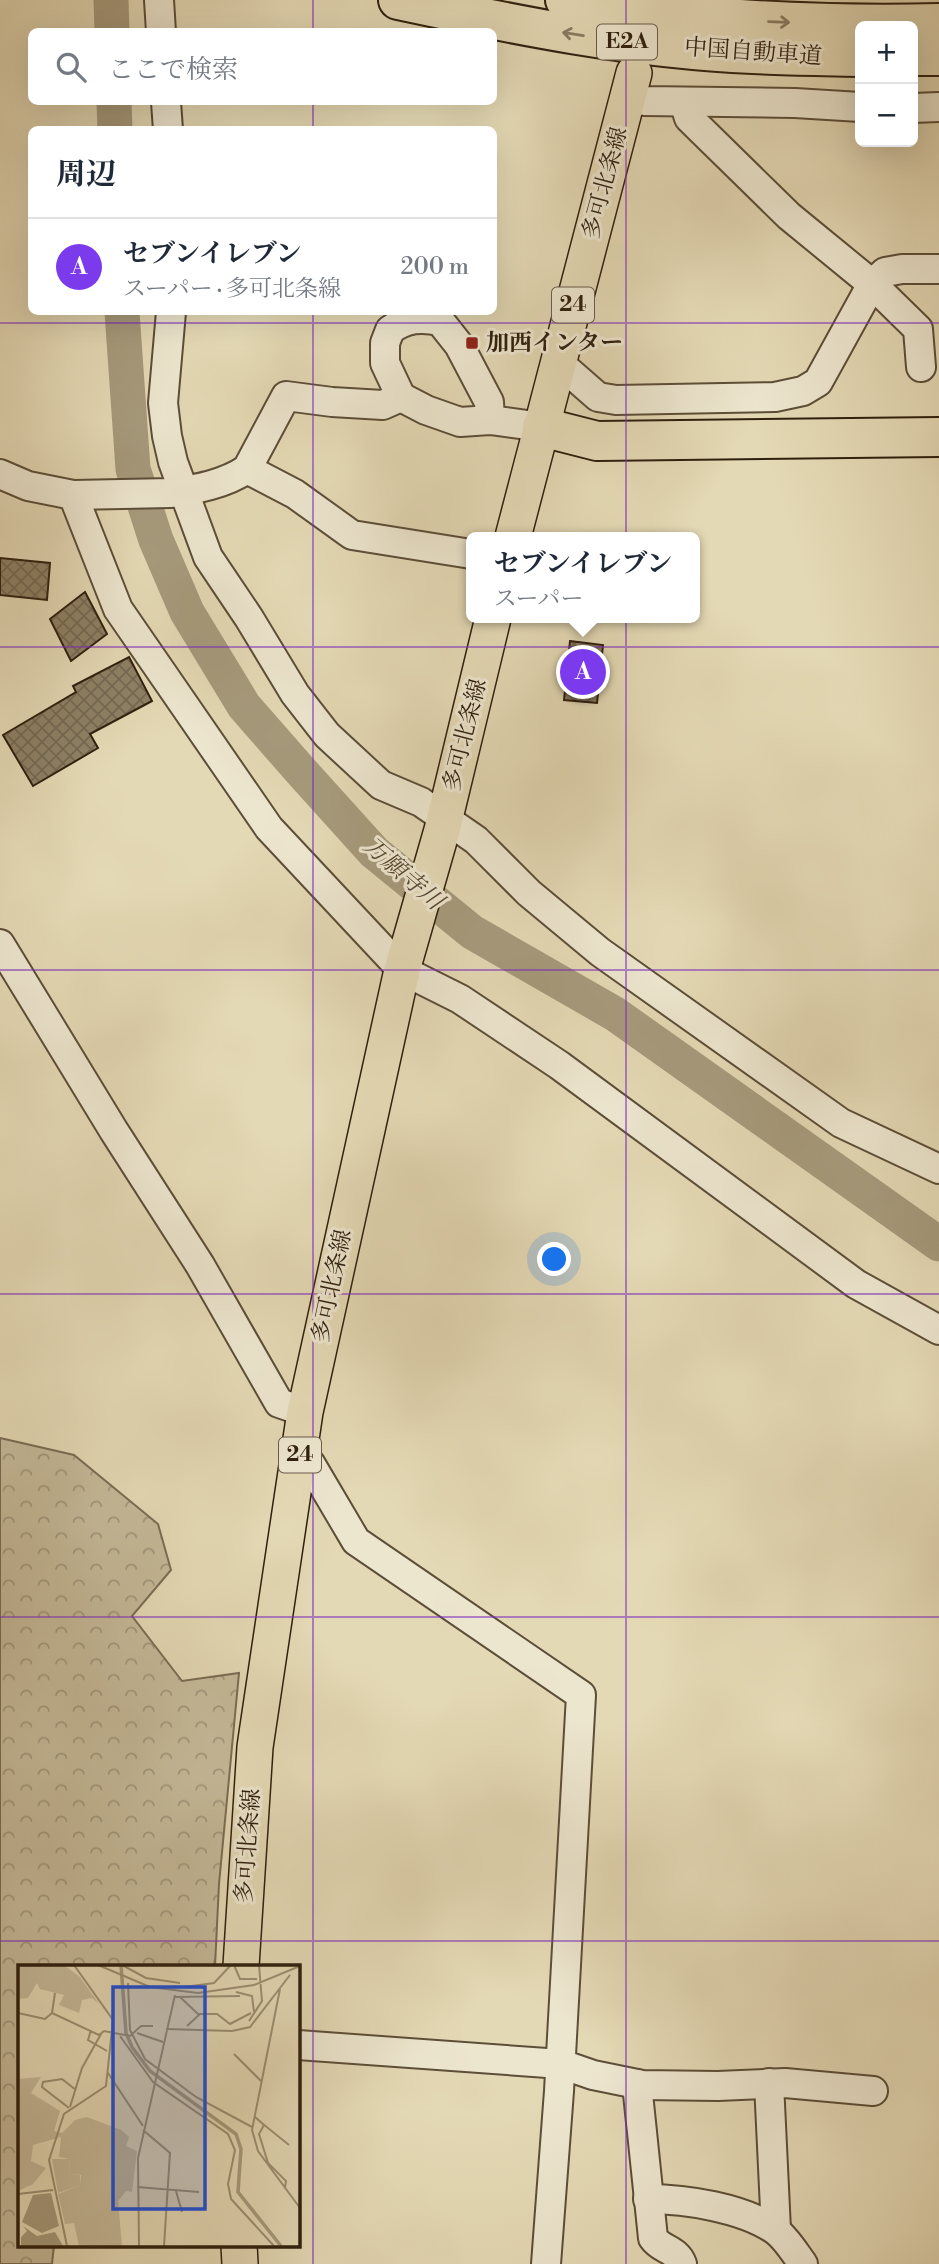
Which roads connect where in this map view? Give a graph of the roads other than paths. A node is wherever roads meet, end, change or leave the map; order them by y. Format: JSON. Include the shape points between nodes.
{"nodes":[{"id":1,"x":159,"y":0,"type":"edge"},
{"id":2,"x":398,"y":0,"type":"edge"},
{"id":3,"x":565,"y":0,"type":"edge"},
{"id":4,"x":939,"y":23,"type":"edge"},
{"id":5,"x":161,"y":28,"type":"edge"},
{"id":6,"x":918,"y":56,"type":"edge"},
{"id":7,"x":939,"y":56,"type":"edge"},
{"id":8,"x":855,"y":57,"type":"edge"},
{"id":9,"x":631,"y":85,"type":"joint"},
{"id":10,"x":684,"y":102,"type":"junction"},
{"id":11,"x":166,"y":105,"type":"edge"},
{"id":12,"x":855,"y":107,"type":"edge"},
{"id":13,"x":939,"y":107,"type":"edge"},
{"id":14,"x":918,"y":108,"type":"edge"},
{"id":15,"x":168,"y":126,"type":"edge"},
{"id":16,"x":939,"y":269,"type":"edge"},
{"id":17,"x":872,"y":284,"type":"junction"},
{"id":18,"x":170,"y":315,"type":"edge"},
{"id":19,"x":558,"y":362,"type":"junction"},
{"id":20,"x":921,"y":367,"type":"dead end"},
{"id":21,"x":401,"y":397,"type":"junction"},
{"id":22,"x":489,"y":420,"type":"junction"},
{"id":23,"x":939,"y":422,"type":"edge"},
{"id":24,"x":542,"y":427,"type":"junction"},
{"id":25,"x":939,"y":438,"type":"edge"},
{"id":26,"x":247,"y":469,"type":"junction"},
{"id":27,"x":0,"y":474,"type":"edge"},
{"id":28,"x":178,"y":492,"type":"junction"},
{"id":29,"x":82,"y":494,"type":"junction"},
{"id":30,"x":514,"y":532,"type":"edge"},
{"id":31,"x":466,"y":553,"type":"edge"},
{"id":32,"x":492,"y":623,"type":"edge"},
{"id":33,"x":443,"y":824,"type":"junction"},
{"id":34,"x":0,"y":944,"type":"edge"},
{"id":35,"x":405,"y":961,"type":"junction"},
{"id":36,"x":939,"y":1169,"type":"edge"},
{"id":37,"x":939,"y":1329,"type":"edge"},
{"id":38,"x":305,"y":1412,"type":"junction"},
{"id":39,"x":300,"y":1456,"type":"junction"},
{"id":40,"x":241,"y":1965,"type":"edge"},
{"id":41,"x":299,"y":2045,"type":"edge"},
{"id":42,"x":561,"y":2064,"type":"junction"},
{"id":43,"x":769,"y":2083,"type":"junction"},
{"id":44,"x":636,"y":2084,"type":"junction"},
{"id":45,"x":873,"y":2091,"type":"dead end"},
{"id":46,"x":648,"y":2199,"type":"junction"},
{"id":47,"x":776,"y":2230,"type":"junction"},
{"id":48,"x":239,"y":2246,"type":"edge"},
{"id":49,"x":240,"y":2264,"type":"edge"},
{"id":50,"x":546,"y":2264,"type":"edge"},
{"id":51,"x":682,"y":2264,"type":"edge"},
{"id":52,"x":803,"y":2264,"type":"edge"}],
"edges":[{"from":1,"to":5,"type":"street"},
{"from":8,"to":2,"type":"highway","name":"中国自動車道","number":"E2A","one_way":true,"via":[[751,54],[631,43]]},
{"from":3,"to":4,"type":"highway","name":"中国自動車道","number":"E2A","one_way":true,"via":[[753,21]]},
{"from":6,"to":7,"type":"highway"},
{"from":9,"to":10,"type":"street","via":[[644,101]]},
{"from":9,"to":19,"type":"main road","name":"多可北条線","number":"24"},
{"from":10,"to":12,"type":"street"},
{"from":10,"to":17,"type":"street","via":[[689,118],[779,206]]},
{"from":11,"to":15,"type":"street"},
{"from":13,"to":14,"type":"street"},
{"from":16,"to":17,"type":"street","via":[[885,272]]},
{"from":17,"to":19,"type":"street","via":[[818,382],[803,391],[775,397],[616,400],[598,397]]},
{"from":17,"to":20,"type":"street","via":[[918,329]]},
{"from":18,"to":28,"type":"street","via":[[163,402]]},
{"from":19,"to":24,"type":"main road","name":"多可北条線","number":"24"},
{"from":21,"to":22,"type":"street","via":[[460,422]]},
{"from":21,"to":22,"type":"street","via":[[385,363],[390,330],[409,319],[440,321],[459,345],[489,402]]},
{"from":21,"to":26,"type":"street","via":[[383,405],[286,396]]},
{"from":22,"to":24,"type":"street"},
{"from":23,"to":24,"type":"highway","via":[[595,418]]},
{"from":24,"to":25,"type":"highway","via":[[597,440]]},
{"from":24,"to":30,"type":"main road","name":"多可北条線","number":"24"},
{"from":26,"to":28,"type":"street","via":[[236,477]]},
{"from":26,"to":31,"type":"street","via":[[295,495],[352,535]]},
{"from":27,"to":29,"type":"street","via":[[28,486]]},
{"from":28,"to":29,"type":"street"},
{"from":28,"to":33,"type":"street","via":[[208,557],[295,694],[327,735],[381,785],[421,802]]},
{"from":29,"to":35,"type":"street","via":[[118,610],[269,828]]},
{"from":32,"to":33,"type":"main road","name":"多可北条線","number":"24"},
{"from":33,"to":35,"type":"main road","name":"多可北条線","number":"24"},
{"from":33,"to":36,"type":"street","via":[[476,840],[529,893],[600,951],[841,1123]]},
{"from":34,"to":38,"type":"street","via":[[200,1265],[279,1403]]},
{"from":35,"to":37,"type":"street","via":[[559,1065],[856,1284]]},
{"from":35,"to":38,"type":"main road","name":"多可北条線","number":"24"},
{"from":38,"to":39,"type":"main road","name":"多可北条線","number":"24"},
{"from":39,"to":40,"type":"main road","name":"多可北条線","number":"24","via":[[255,1746]]},
{"from":39,"to":42,"type":"street","via":[[310,1463],[356,1542],[581,1695]]},
{"from":41,"to":42,"type":"street"},
{"from":42,"to":44,"type":"street"},
{"from":42,"to":50,"type":"street"},
{"from":43,"to":44,"type":"street"},
{"from":43,"to":45,"type":"street"},
{"from":43,"to":47,"type":"street"},
{"from":44,"to":46,"type":"street"},
{"from":46,"to":47,"type":"street","via":[[722,2208]]},
{"from":46,"to":51,"type":"street","via":[[655,2242],[676,2253]]},
{"from":47,"to":52,"type":"street"},
{"from":48,"to":49,"type":"main road"}]}
